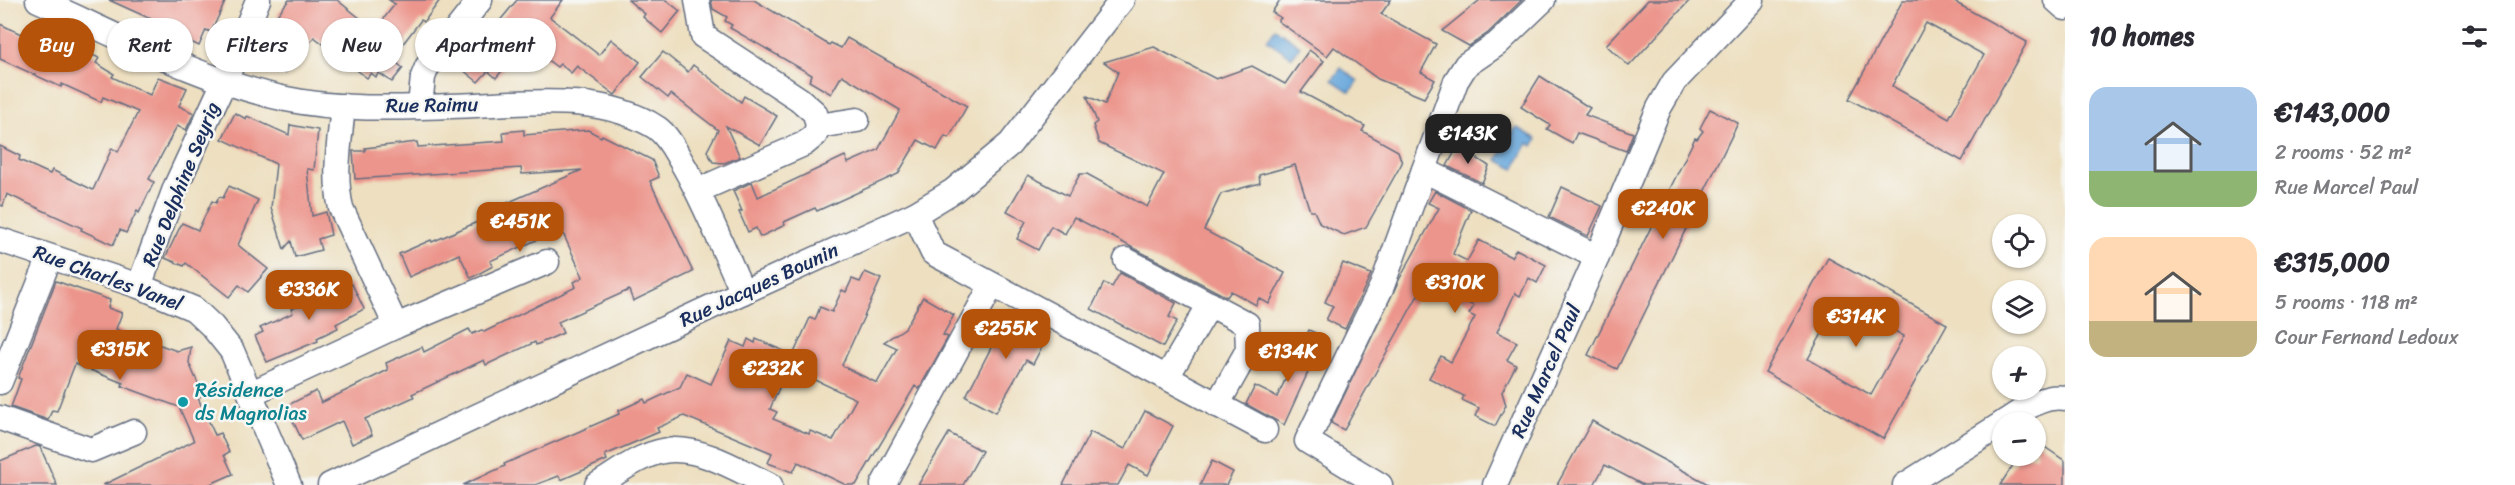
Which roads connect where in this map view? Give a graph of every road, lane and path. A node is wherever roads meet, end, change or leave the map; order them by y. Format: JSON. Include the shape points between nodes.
{"nodes":[{"id":1,"x":38,"y":0,"type":"edge"},
{"id":2,"x":258,"y":0,"type":"edge"},
{"id":3,"x":480,"y":0,"type":"edge"},
{"id":4,"x":697,"y":0,"type":"edge"},
{"id":5,"x":1122,"y":0,"type":"edge"},
{"id":6,"x":1543,"y":0,"type":"edge"},
{"id":7,"x":1752,"y":0,"type":"edge"},
{"id":8,"x":2056,"y":0,"type":"edge"},
{"id":9,"x":2065,"y":8,"type":"edge"},
{"id":10,"x":223,"y":82,"type":"junction"},
{"id":11,"x":343,"y":106,"type":"junction"},
{"id":12,"x":420,"y":106,"type":"junction"},
{"id":13,"x":857,"y":120,"type":"dead end"},
{"id":14,"x":818,"y":126,"type":"junction"},
{"id":15,"x":1424,"y":170,"type":"junction"},
{"id":16,"x":699,"y":190,"type":"junction"},
{"id":17,"x":915,"y":214,"type":"junction"},
{"id":18,"x":0,"y":240,"type":"edge"},
{"id":19,"x":1597,"y":256,"type":"junction"},
{"id":20,"x":50,"y":257,"type":"junction"},
{"id":21,"x":1126,"y":260,"type":"dead end"},
{"id":22,"x":547,"y":262,"type":"dead end"},
{"id":23,"x":992,"y":285,"type":"junction"},
{"id":24,"x":139,"y":286,"type":"junction"},
{"id":25,"x":743,"y":292,"type":"junction"},
{"id":26,"x":1210,"y":304,"type":"junction"},
{"id":27,"x":396,"y":326,"type":"junction"},
{"id":28,"x":1167,"y":377,"type":"junction"},
{"id":29,"x":0,"y":382,"type":"edge"},
{"id":30,"x":252,"y":393,"type":"junction"},
{"id":31,"x":2065,"y":398,"type":"edge"},
{"id":32,"x":1217,"y":405,"type":"junction"},
{"id":33,"x":2021,"y":412,"type":"edge"},
{"id":34,"x":0,"y":418,"type":"edge"},
{"id":35,"x":1265,"y":430,"type":"dead end"},
{"id":36,"x":1992,"y":430,"type":"edge"},
{"id":37,"x":134,"y":432,"type":"dead end"},
{"id":38,"x":290,"y":485,"type":"edge"},
{"id":39,"x":330,"y":485,"type":"edge"},
{"id":40,"x":597,"y":485,"type":"edge"},
{"id":41,"x":770,"y":485,"type":"edge"},
{"id":42,"x":883,"y":485,"type":"edge"},
{"id":43,"x":1380,"y":485,"type":"edge"},
{"id":44,"x":1495,"y":485,"type":"edge"},
{"id":45,"x":1905,"y":485,"type":"edge"}],
"edges":[{"from":1,"to":10,"type":"street","name":"Rue Raimu"},
{"from":2,"to":10,"type":"street","name":"Rue Delphine Seyrig"},
{"from":3,"to":12,"type":"street","via":[[427,67]]},
{"from":4,"to":14,"type":"street","via":[[703,36],[799,99],[815,113]]},
{"from":5,"to":17,"type":"street","name":"Rue Jacques Bounin","via":[[1010,144],[953,191]]},
{"from":6,"to":15,"type":"street","via":[[1497,44],[1466,65],[1456,81]]},
{"from":7,"to":19,"type":"street","name":"Rue Marcel Paul","via":[[1674,82],[1659,108]]},
{"from":8,"to":9,"type":"street"},
{"from":10,"to":11,"type":"street","name":"Rue Raimu","via":[[287,99]]},
{"from":10,"to":24,"type":"street","name":"Rue Delphine Seyrig","via":[[176,186]]},
{"from":11,"to":12,"type":"street","name":"Rue Raimu"},
{"from":11,"to":27,"type":"street","via":[[336,173],[341,208]]},
{"from":12,"to":16,"type":"street","name":"Rue Raimu","via":[[559,102],[598,106],[659,129]]},
{"from":13,"to":14,"type":"street"},
{"from":14,"to":16,"type":"street","via":[[815,135],[804,144]]},
{"from":15,"to":19,"type":"street"},
{"from":15,"to":43,"type":"street","via":[[1382,286],[1307,441]]},
{"from":16,"to":25,"type":"street","name":"Rue Raimu"},
{"from":17,"to":23,"type":"street","via":[[933,253]]},
{"from":17,"to":25,"type":"street","name":"Rue Jacques Bounin"},
{"from":18,"to":20,"type":"street","name":"Rue Charles Vanel"},
{"from":19,"to":44,"type":"street","name":"Rue Marcel Paul"},
{"from":20,"to":24,"type":"street","name":"Rue Charles Vanel"},
{"from":20,"to":29,"type":"street"},
{"from":21,"to":26,"type":"street"},
{"from":22,"to":27,"type":"street"},
{"from":23,"to":28,"type":"street"},
{"from":23,"to":42,"type":"street"},
{"from":24,"to":30,"type":"street","name":"Rue Charles Vanel","via":[[194,309],[232,351]]},
{"from":25,"to":39,"type":"street","name":"Rue Jacques Bounin"},
{"from":26,"to":28,"type":"street"},
{"from":26,"to":32,"type":"street","via":[[1247,324],[1248,336],[1248,350]]},
{"from":27,"to":30,"type":"street"},
{"from":28,"to":32,"type":"street"},
{"from":30,"to":38,"type":"street","name":"Rue Charles Vanel"},
{"from":31,"to":33,"type":"street","via":[[2040,400]]},
{"from":32,"to":35,"type":"street"},
{"from":34,"to":37,"type":"street","via":[[91,450]]},
{"from":36,"to":45,"type":"street"},
{"from":40,"to":41,"type":"street","via":[[635,462],[672,450],[708,458]]}]}
